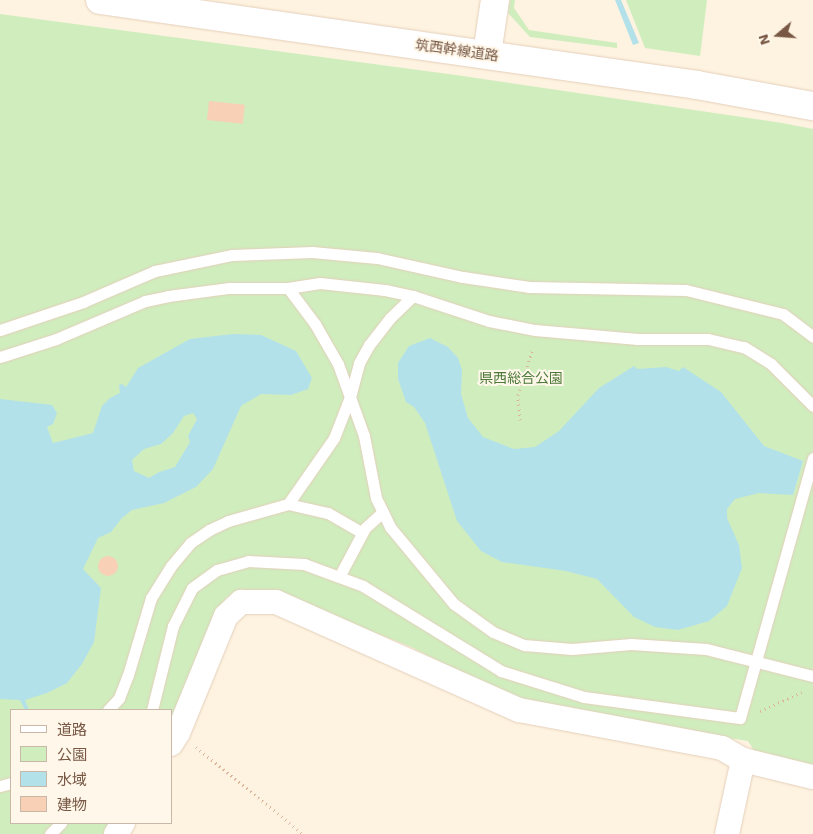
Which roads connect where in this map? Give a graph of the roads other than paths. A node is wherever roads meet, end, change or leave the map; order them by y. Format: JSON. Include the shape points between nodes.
{"nodes":[{"id":1,"x":100,"y":0,"type":"edge"},
{"id":2,"x":495,"y":0,"type":"edge"},
{"id":3,"x":488,"y":54,"type":"junction"},
{"id":4,"x":813,"y":106,"type":"edge"},
{"id":5,"x":288,"y":288,"type":"junction"},
{"id":6,"x":413,"y":296,"type":"junction"},
{"id":7,"x":0,"y":330,"type":"edge"},
{"id":8,"x":813,"y":337,"type":"edge"},
{"id":9,"x":0,"y":357,"type":"edge"},
{"id":10,"x":350,"y":397,"type":"junction"},
{"id":11,"x":813,"y":406,"type":"edge"},
{"id":12,"x":813,"y":458,"type":"edge"},
{"id":13,"x":288,"y":504,"type":"junction"},
{"id":14,"x":383,"y":512,"type":"junction"},
{"id":15,"x":362,"y":532,"type":"junction"},
{"id":16,"x":339,"y":577,"type":"junction"},
{"id":17,"x":756,"y":662,"type":"junction"},
{"id":18,"x":813,"y":676,"type":"edge"},
{"id":19,"x":109,"y":709,"type":"edge"},
{"id":20,"x":152,"y":709,"type":"edge"},
{"id":21,"x":175,"y":738,"type":"edge"},
{"id":22,"x":743,"y":760,"type":"junction"},
{"id":23,"x":813,"y":777,"type":"edge"},
{"id":24,"x":61,"y":824,"type":"edge"},
{"id":25,"x":50,"y":834,"type":"edge"},
{"id":26,"x":727,"y":834,"type":"edge"}],
"edges":[{"from":1,"to":3,"type":"street","name":"筑西幹線道路"},
{"from":2,"to":3,"type":"street"},
{"from":3,"to":4,"type":"street","name":"筑西幹線道路","via":[[697,84]]},
{"from":5,"to":6,"type":"lane","via":[[320,283]]},
{"from":5,"to":9,"type":"lane","via":[[183,292],[145,301],[56,339]]},
{"from":5,"to":10,"type":"lane","via":[[315,324],[338,364]]},
{"from":6,"to":10,"type":"lane","via":[[369,345],[359,364]]},
{"from":6,"to":11,"type":"lane","via":[[489,321],[539,330],[638,339],[708,339],[744,347],[771,364]]},
{"from":7,"to":8,"type":"lane","via":[[83,302],[155,271],[232,255],[312,252],[377,258],[463,277],[529,286],[686,290],[782,314]]},
{"from":10,"to":13,"type":"lane","via":[[334,438]]},
{"from":10,"to":14,"type":"lane","via":[[364,436],[376,498]]},
{"from":12,"to":17,"type":"lane"},
{"from":13,"to":15,"type":"lane","via":[[328,513]]},
{"from":13,"to":19,"type":"lane","via":[[228,521],[190,543],[151,598],[128,675],[118,698]]},
{"from":14,"to":15,"type":"lane"},
{"from":14,"to":17,"type":"lane","via":[[390,527],[454,604],[493,632],[524,646],[572,649],[630,644],[706,649]]},
{"from":15,"to":16,"type":"lane"},
{"from":16,"to":17,"type":"lane","via":[[363,586],[501,671],[584,697],[740,718]]},
{"from":16,"to":20,"type":"lane","via":[[304,564],[248,562],[217,570],[192,588],[173,626]]},
{"from":17,"to":18,"type":"lane"},
{"from":21,"to":22,"type":"street","via":[[226,616],[241,602],[276,602],[519,710],[722,748]]},
{"from":22,"to":23,"type":"street"},
{"from":22,"to":26,"type":"street"},
{"from":24,"to":25,"type":"lane"}]}
